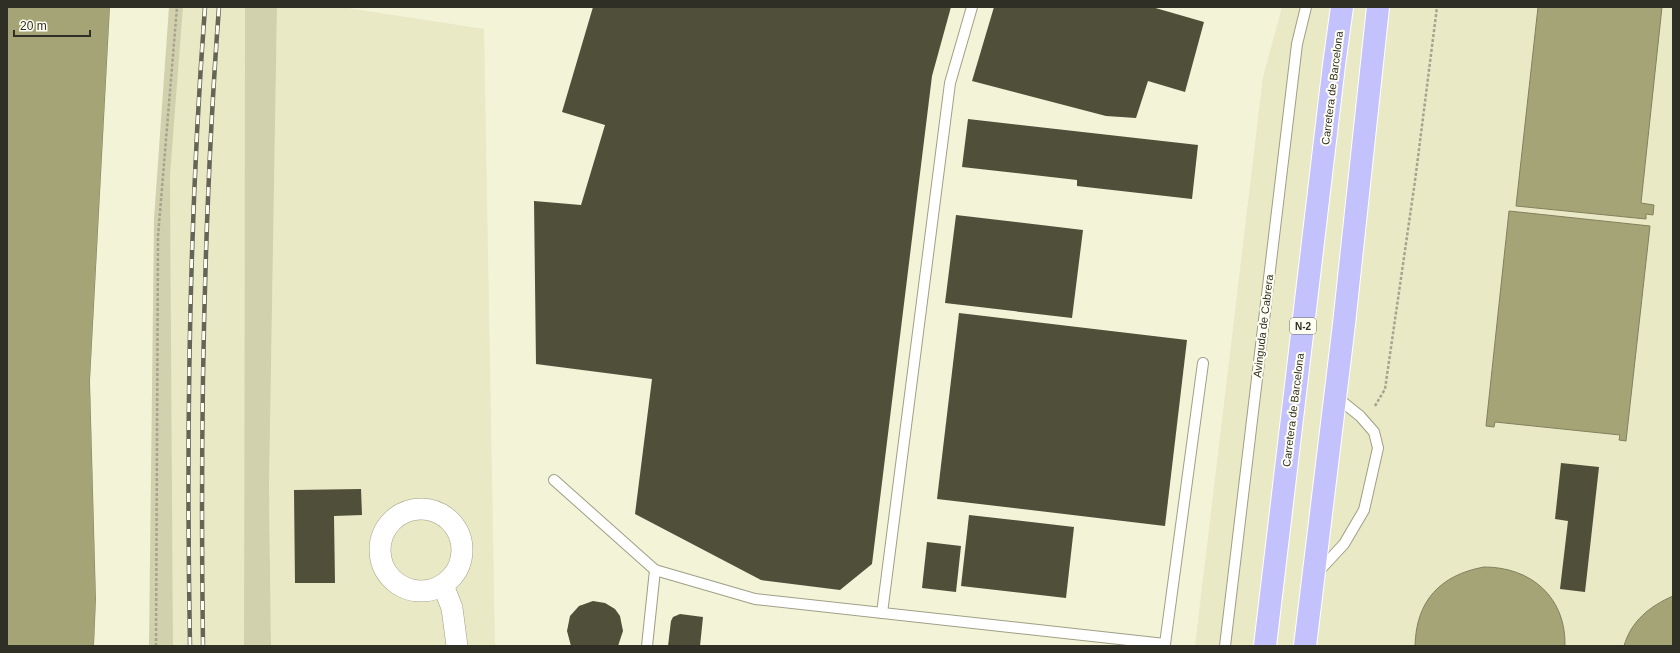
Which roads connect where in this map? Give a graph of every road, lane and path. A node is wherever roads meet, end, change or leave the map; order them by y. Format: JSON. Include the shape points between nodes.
{"nodes":[{"id":1,"x":177,"y":7,"type":"edge"},
{"id":2,"x":972,"y":7,"type":"edge"},
{"id":3,"x":1306,"y":7,"type":"edge"},
{"id":4,"x":1342,"y":7,"type":"edge"},
{"id":5,"x":1378,"y":7,"type":"edge"},
{"id":6,"x":1436,"y":7,"type":"edge"},
{"id":7,"x":1203,"y":363,"type":"dead end"},
{"id":8,"x":1335,"y":396,"type":"junction"},
{"id":9,"x":1365,"y":422,"type":"junction"},
{"id":10,"x":554,"y":480,"type":"dead end"},
{"id":11,"x":655,"y":570,"type":"junction"},
{"id":12,"x":1313,"y":577,"type":"junction"},
{"id":13,"x":443,"y":585,"type":"dead end"},
{"id":14,"x":882,"y":613,"type":"junction"},
{"id":15,"x":156,"y":646,"type":"edge"},
{"id":16,"x":457,"y":646,"type":"edge"},
{"id":17,"x":646,"y":646,"type":"edge"},
{"id":18,"x":1225,"y":646,"type":"edge"},
{"id":19,"x":1265,"y":646,"type":"edge"},
{"id":20,"x":1305,"y":646,"type":"edge"}],
"edges":[{"from":1,"to":15,"type":"path","via":[[158,236]]},
{"from":2,"to":14,"type":"lane","via":[[950,83]]},
{"from":3,"to":18,"type":"lane","name":"Avinguda de Cabrera","via":[[1297,44]]},
{"from":4,"to":19,"type":"main road","name":"Carretera de Barcelona","number":"N-2"},
{"from":5,"to":8,"type":"main road"},
{"from":6,"to":9,"type":"path","via":[[1415,181],[1385,388]]},
{"from":7,"to":14,"type":"lane","via":[[1165,644]]},
{"from":8,"to":9,"type":"lane"},
{"from":8,"to":12,"type":"main road"},
{"from":9,"to":12,"type":"lane","via":[[1374,432],[1378,448],[1364,510],[1344,544]]},
{"from":10,"to":11,"type":"lane"},
{"from":11,"to":14,"type":"lane","via":[[755,599]]},
{"from":11,"to":17,"type":"lane"},
{"from":12,"to":20,"type":"main road"},
{"from":13,"to":16,"type":"street","via":[[452,608]]}]}
